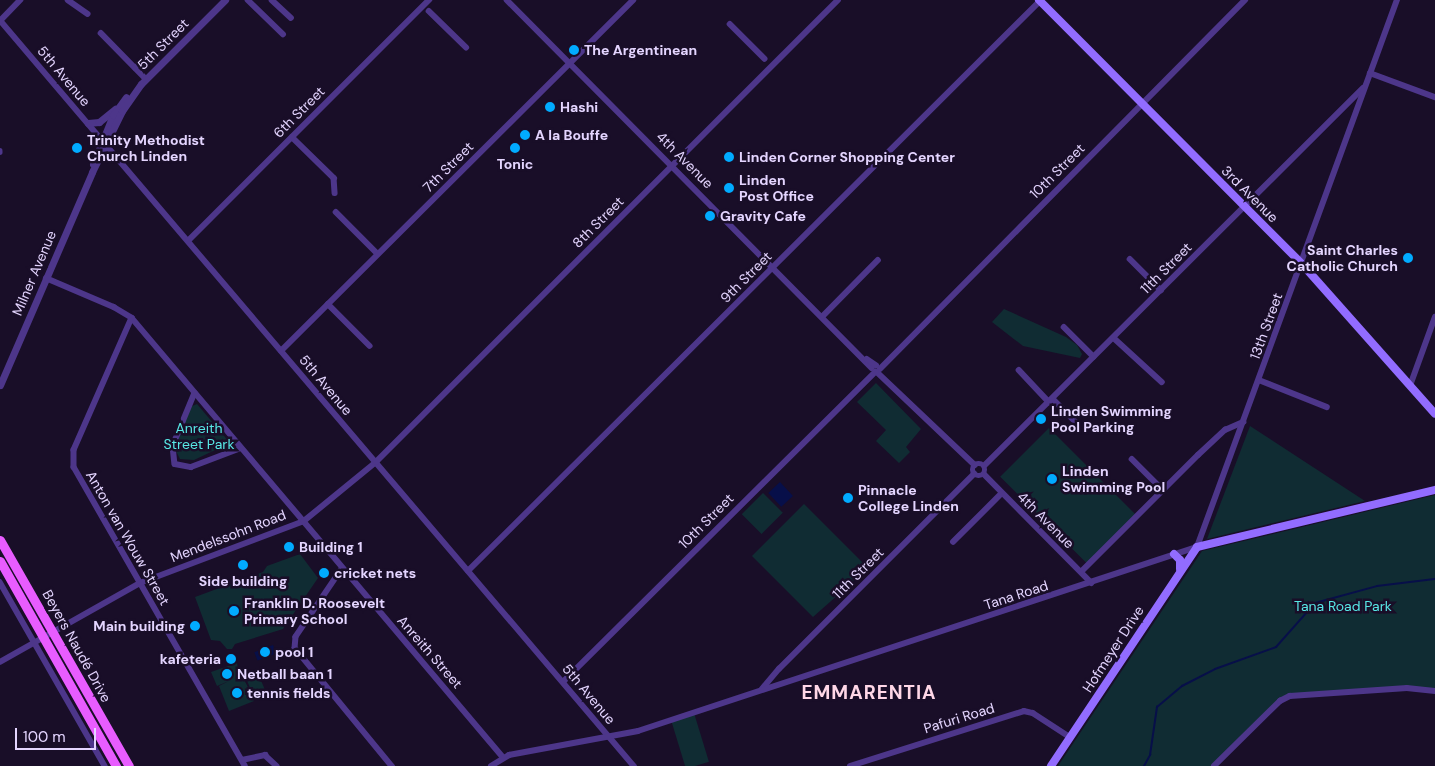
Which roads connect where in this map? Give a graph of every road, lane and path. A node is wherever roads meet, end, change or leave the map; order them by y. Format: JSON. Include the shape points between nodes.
{"nodes":[{"id":1,"x":20,"y":0,"type":"edge"},
{"id":2,"x":68,"y":0,"type":"edge"},
{"id":3,"x":225,"y":0,"type":"edge"},
{"id":4,"x":248,"y":0,"type":"edge"},
{"id":5,"x":272,"y":0,"type":"edge"},
{"id":6,"x":429,"y":0,"type":"edge"},
{"id":7,"x":507,"y":0,"type":"edge"},
{"id":8,"x":633,"y":0,"type":"edge"},
{"id":9,"x":838,"y":0,"type":"edge"},
{"id":10,"x":1040,"y":0,"type":"edge"},
{"id":11,"x":1245,"y":0,"type":"edge"},
{"id":12,"x":1397,"y":0,"type":"edge"},
{"id":13,"x":429,"y":11,"type":"dead end"},
{"id":14,"x":88,"y":14,"type":"dead end"},
{"id":15,"x":291,"y":18,"type":"dead end"},
{"id":16,"x":0,"y":20,"type":"edge"},
{"id":17,"x":730,"y":24,"type":"dead end"},
{"id":18,"x":101,"y":33,"type":"dead end"},
{"id":19,"x":283,"y":34,"type":"dead end"},
{"id":20,"x":466,"y":47,"type":"dead end"},
{"id":21,"x":146,"y":58,"type":"dead end"},
{"id":22,"x":765,"y":59,"type":"dead end"},
{"id":23,"x":570,"y":63,"type":"junction"},
{"id":24,"x":135,"y":68,"type":"junction"},
{"id":25,"x":1370,"y":73,"type":"junction"},
{"id":26,"x":144,"y":82,"type":"junction"},
{"id":27,"x":1365,"y":86,"type":"junction"},
{"id":28,"x":1435,"y":97,"type":"edge"},
{"id":29,"x":1142,"y":103,"type":"junction"},
{"id":30,"x":118,"y":107,"type":"junction"},
{"id":31,"x":88,"y":123,"type":"junction"},
{"id":32,"x":292,"y":137,"type":"junction"},
{"id":33,"x":104,"y":142,"type":"junction"},
{"id":34,"x":672,"y":165,"type":"junction"},
{"id":35,"x":335,"y":193,"type":"dead end"},
{"id":36,"x":1245,"y":206,"type":"junction"},
{"id":37,"x":336,"y":212,"type":"dead end"},
{"id":38,"x":188,"y":241,"type":"junction"},
{"id":39,"x":378,"y":254,"type":"junction"},
{"id":40,"x":1130,"y":259,"type":"dead end"},
{"id":41,"x":878,"y":260,"type":"dead end"},
{"id":42,"x":1302,"y":264,"type":"junction"},
{"id":43,"x":774,"y":266,"type":"junction"},
{"id":44,"x":46,"y":278,"type":"junction"},
{"id":45,"x":1161,"y":290,"type":"junction"},
{"id":46,"x":328,"y":304,"type":"junction"},
{"id":47,"x":823,"y":316,"type":"junction"},
{"id":48,"x":1435,"y":317,"type":"edge"},
{"id":49,"x":132,"y":318,"type":"junction"},
{"id":50,"x":1064,"y":327,"type":"dead end"},
{"id":51,"x":1114,"y":338,"type":"junction"},
{"id":52,"x":370,"y":346,"type":"dead end"},
{"id":53,"x":281,"y":351,"type":"junction"},
{"id":54,"x":1094,"y":357,"type":"junction"},
{"id":55,"x":876,"y":369,"type":"junction"},
{"id":56,"x":1019,"y":370,"type":"dead end"},
{"id":57,"x":1259,"y":380,"type":"junction"},
{"id":58,"x":1162,"y":382,"type":"dead end"},
{"id":59,"x":0,"y":385,"type":"edge"},
{"id":60,"x":1410,"y":386,"type":"junction"},
{"id":61,"x":195,"y":393,"type":"junction"},
{"id":62,"x":1051,"y":400,"type":"junction"},
{"id":63,"x":1327,"y":408,"type":"dead end"},
{"id":64,"x":1435,"y":414,"type":"edge"},
{"id":65,"x":1243,"y":422,"type":"junction"},
{"id":66,"x":1078,"y":424,"type":"dead end"},
{"id":67,"x":241,"y":448,"type":"junction"},
{"id":68,"x":1132,"y":460,"type":"dead end"},
{"id":69,"x":376,"y":462,"type":"junction"},
{"id":70,"x":975,"y":465,"type":"junction"},
{"id":71,"x":984,"y":466,"type":"junction"},
{"id":72,"x":974,"y":474,"type":"junction"},
{"id":73,"x":984,"y":474,"type":"junction"},
{"id":74,"x":1163,"y":490,"type":"junction"},
{"id":75,"x":1435,"y":490,"type":"edge"},
{"id":76,"x":1001,"y":494,"type":"junction"},
{"id":77,"x":304,"y":520,"type":"junction"},
{"id":78,"x":0,"y":540,"type":"edge"},
{"id":79,"x":953,"y":542,"type":"dead end"},
{"id":80,"x":1197,"y":547,"type":"junction"},
{"id":81,"x":1174,"y":554,"type":"junction"},
{"id":82,"x":0,"y":562,"type":"edge"},
{"id":83,"x":342,"y":569,"type":"junction"},
{"id":84,"x":1180,"y":569,"type":"junction"},
{"id":85,"x":468,"y":571,"type":"junction"},
{"id":86,"x":1081,"y":572,"type":"junction"},
{"id":87,"x":0,"y":582,"type":"edge"},
{"id":88,"x":140,"y":583,"type":"junction"},
{"id":89,"x":1092,"y":583,"type":"junction"},
{"id":90,"x":52,"y":632,"type":"junction"},
{"id":91,"x":38,"y":640,"type":"junction"},
{"id":92,"x":0,"y":662,"type":"edge"},
{"id":93,"x":563,"y":682,"type":"junction"},
{"id":94,"x":761,"y":691,"type":"junction"},
{"id":95,"x":1435,"y":691,"type":"edge"},
{"id":96,"x":609,"y":737,"type":"junction"},
{"id":97,"x":1070,"y":737,"type":"junction"},
{"id":98,"x":503,"y":757,"type":"junction"},
{"id":99,"x":244,"y":763,"type":"edge"},
{"id":100,"x":105,"y":766,"type":"edge"},
{"id":101,"x":116,"y":766,"type":"edge"},
{"id":102,"x":129,"y":766,"type":"edge"},
{"id":103,"x":277,"y":766,"type":"edge"},
{"id":104,"x":392,"y":766,"type":"edge"},
{"id":105,"x":491,"y":766,"type":"edge"},
{"id":106,"x":634,"y":766,"type":"edge"},
{"id":107,"x":850,"y":766,"type":"edge"},
{"id":108,"x":1051,"y":766,"type":"edge"},
{"id":109,"x":1214,"y":766,"type":"edge"}],
"edges":[{"from":1,"to":16,"type":"street"},
{"from":2,"to":14,"type":"street"},
{"from":3,"to":26,"type":"street","name":"5th Street"},
{"from":4,"to":19,"type":"street"},
{"from":5,"to":15,"type":"street"},
{"from":6,"to":32,"type":"street","name":"6th Street"},
{"from":7,"to":23,"type":"street","name":"4th Avenue"},
{"from":8,"to":23,"type":"street","name":"7th Street"},
{"from":9,"to":34,"type":"street","name":"8th Street"},
{"from":10,"to":29,"type":"main road","name":"3rd Avenue"},
{"from":10,"to":43,"type":"street","name":"9th Street"},
{"from":11,"to":29,"type":"street","name":"10th Street"},
{"from":12,"to":25,"type":"street","name":"13th Street"},
{"from":13,"to":20,"type":"street"},
{"from":16,"to":31,"type":"street","name":"5th Avenue"},
{"from":17,"to":22,"type":"street"},
{"from":18,"to":24,"type":"street"},
{"from":21,"to":24,"type":"street"},
{"from":23,"to":34,"type":"street","name":"4th Avenue"},
{"from":23,"to":39,"type":"street","name":"7th Street"},
{"from":24,"to":26,"type":"street"},
{"from":25,"to":27,"type":"street","name":"13th Street"},
{"from":25,"to":28,"type":"street"},
{"from":26,"to":30,"type":"street","name":"5th Street"},
{"from":26,"to":33,"type":"street","name":"5th Street"},
{"from":27,"to":36,"type":"street","name":"11th Street"},
{"from":27,"to":42,"type":"street","name":"13th Street"},
{"from":29,"to":36,"type":"main road","name":"3rd Avenue"},
{"from":29,"to":55,"type":"street","name":"10th Street"},
{"from":30,"to":31,"type":"street","via":[[99,122]]},
{"from":30,"to":33,"type":"street","name":"5th Street"},
{"from":31,"to":33,"type":"street","name":"5th Avenue"},
{"from":32,"to":35,"type":"street","via":[[334,178]]},
{"from":32,"to":38,"type":"street","name":"6th Street"},
{"from":33,"to":38,"type":"street","name":"5th Avenue"},
{"from":33,"to":44,"type":"street","name":"Milner Avenue"},
{"from":34,"to":43,"type":"street","name":"4th Avenue"},
{"from":34,"to":69,"type":"street","name":"8th Street"},
{"from":36,"to":42,"type":"main road","name":"3rd Avenue"},
{"from":36,"to":45,"type":"street","name":"11th Street"},
{"from":37,"to":39,"type":"street"},
{"from":38,"to":53,"type":"street","name":"5th Avenue"},
{"from":39,"to":46,"type":"street","name":"7th Street"},
{"from":40,"to":45,"type":"street"},
{"from":41,"to":47,"type":"street"},
{"from":42,"to":57,"type":"street","name":"13th Street"},
{"from":42,"to":60,"type":"main road","name":"3rd Avenue"},
{"from":43,"to":47,"type":"street","name":"4th Avenue"},
{"from":43,"to":85,"type":"street","name":"9th Street"},
{"from":44,"to":49,"type":"street","name":"Anreith Street","via":[[114,306]]},
{"from":44,"to":59,"type":"street","name":"Milner Avenue"},
{"from":45,"to":51,"type":"street","name":"11th Street"},
{"from":46,"to":52,"type":"street"},
{"from":46,"to":53,"type":"street","name":"7th Street"},
{"from":47,"to":55,"type":"street","name":"4th Avenue"},
{"from":48,"to":60,"type":"street"},
{"from":49,"to":61,"type":"street","name":"Anreith Street"},
{"from":49,"to":88,"type":"street","name":"Anton van Wouw Street","via":[[72,459],[76,472]]},
{"from":50,"to":54,"type":"street"},
{"from":51,"to":54,"type":"street","name":"11th Street"},
{"from":51,"to":58,"type":"street"},
{"from":53,"to":69,"type":"street","name":"5th Avenue"},
{"from":54,"to":62,"type":"street","name":"11th Street"},
{"from":55,"to":70,"type":"street","name":"4th Avenue"},
{"from":55,"to":93,"type":"street","name":"10th Street"},
{"from":56,"to":62,"type":"street"},
{"from":57,"to":63,"type":"street"},
{"from":57,"to":65,"type":"street","name":"13th Street"},
{"from":60,"to":64,"type":"main road","name":"3rd Avenue"},
{"from":61,"to":67,"type":"street","name":"Anreith Street"},
{"from":61,"to":67,"type":"street","via":[[173,446],[175,464],[191,467]]},
{"from":62,"to":66,"type":"street"},
{"from":62,"to":71,"type":"street","name":"11th Street"},
{"from":65,"to":74,"type":"street","via":[[1225,430]]},
{"from":65,"to":80,"type":"street","name":"13th Street"},
{"from":67,"to":77,"type":"street","name":"Anreith Street"},
{"from":68,"to":74,"type":"street"},
{"from":69,"to":77,"type":"street","name":"Mendelssohn Road"},
{"from":69,"to":85,"type":"street","name":"5th Avenue"},
{"from":70,"to":71,"type":"street"},
{"from":70,"to":72,"type":"street"},
{"from":71,"to":73,"type":"street"},
{"from":72,"to":73,"type":"street"},
{"from":72,"to":94,"type":"street","name":"11th Street","via":[[778,668]]},
{"from":73,"to":76,"type":"street","name":"4th Avenue"},
{"from":74,"to":86,"type":"street"},
{"from":75,"to":80,"type":"main road","name":"Tana Road"},
{"from":76,"to":79,"type":"street"},
{"from":76,"to":86,"type":"street","name":"4th Avenue"},
{"from":77,"to":83,"type":"street","name":"Anreith Street"},
{"from":77,"to":88,"type":"street","name":"Mendelssohn Road"},
{"from":78,"to":90,"type":"main road","name":"Beyers Naudé Drive"},
{"from":80,"to":81,"type":"street","name":"Tana Road"},
{"from":80,"to":84,"type":"main road","name":"Hofmeyer Drive"},
{"from":81,"to":84,"type":"main road","via":[[1180,560]]},
{"from":81,"to":89,"type":"street","name":"Tana Road"},
{"from":82,"to":91,"type":"main road","name":"Beyers Naudé Drive"},
{"from":83,"to":98,"type":"street","name":"Anreith Street"},
{"from":83,"to":104,"type":"street","via":[[296,637],[294,645]]},
{"from":84,"to":97,"type":"main road","name":"Hofmeyer Drive"},
{"from":85,"to":93,"type":"street","name":"5th Avenue"},
{"from":86,"to":89,"type":"street","name":"4th Avenue"},
{"from":87,"to":91,"type":"street","name":"Beyers Naudé Drive"},
{"from":88,"to":90,"type":"street","name":"Mendelssohn Road"},
{"from":88,"to":99,"type":"street","name":"Anton van Wouw Street"},
{"from":89,"to":94,"type":"street","name":"Tana Road"},
{"from":90,"to":91,"type":"street","name":"Mendelssohn Road"},
{"from":90,"to":102,"type":"main road","name":"Beyers Naudé Drive"},
{"from":91,"to":92,"type":"street","name":"Mendelssohn Road"},
{"from":91,"to":100,"type":"street","name":"Beyers Naudé Drive"},
{"from":91,"to":101,"type":"main road","name":"Beyers Naudé Drive"},
{"from":93,"to":96,"type":"street","name":"5th Avenue"},
{"from":94,"to":96,"type":"street","name":"Tana Road"},
{"from":95,"to":109,"type":"street","via":[[1407,688],[1290,696],[1280,701]]},
{"from":96,"to":98,"type":"street","name":"Tana Road"},
{"from":96,"to":106,"type":"street","name":"5th Avenue"},
{"from":97,"to":107,"type":"street","name":"Pafuri Road","via":[[1033,713],[1024,711]]},
{"from":97,"to":108,"type":"main road","name":"Hofmeyer Drive"},
{"from":98,"to":105,"type":"street"},
{"from":99,"to":103,"type":"street","name":"Anton van Wouw Street","via":[[265,755]]}]}
